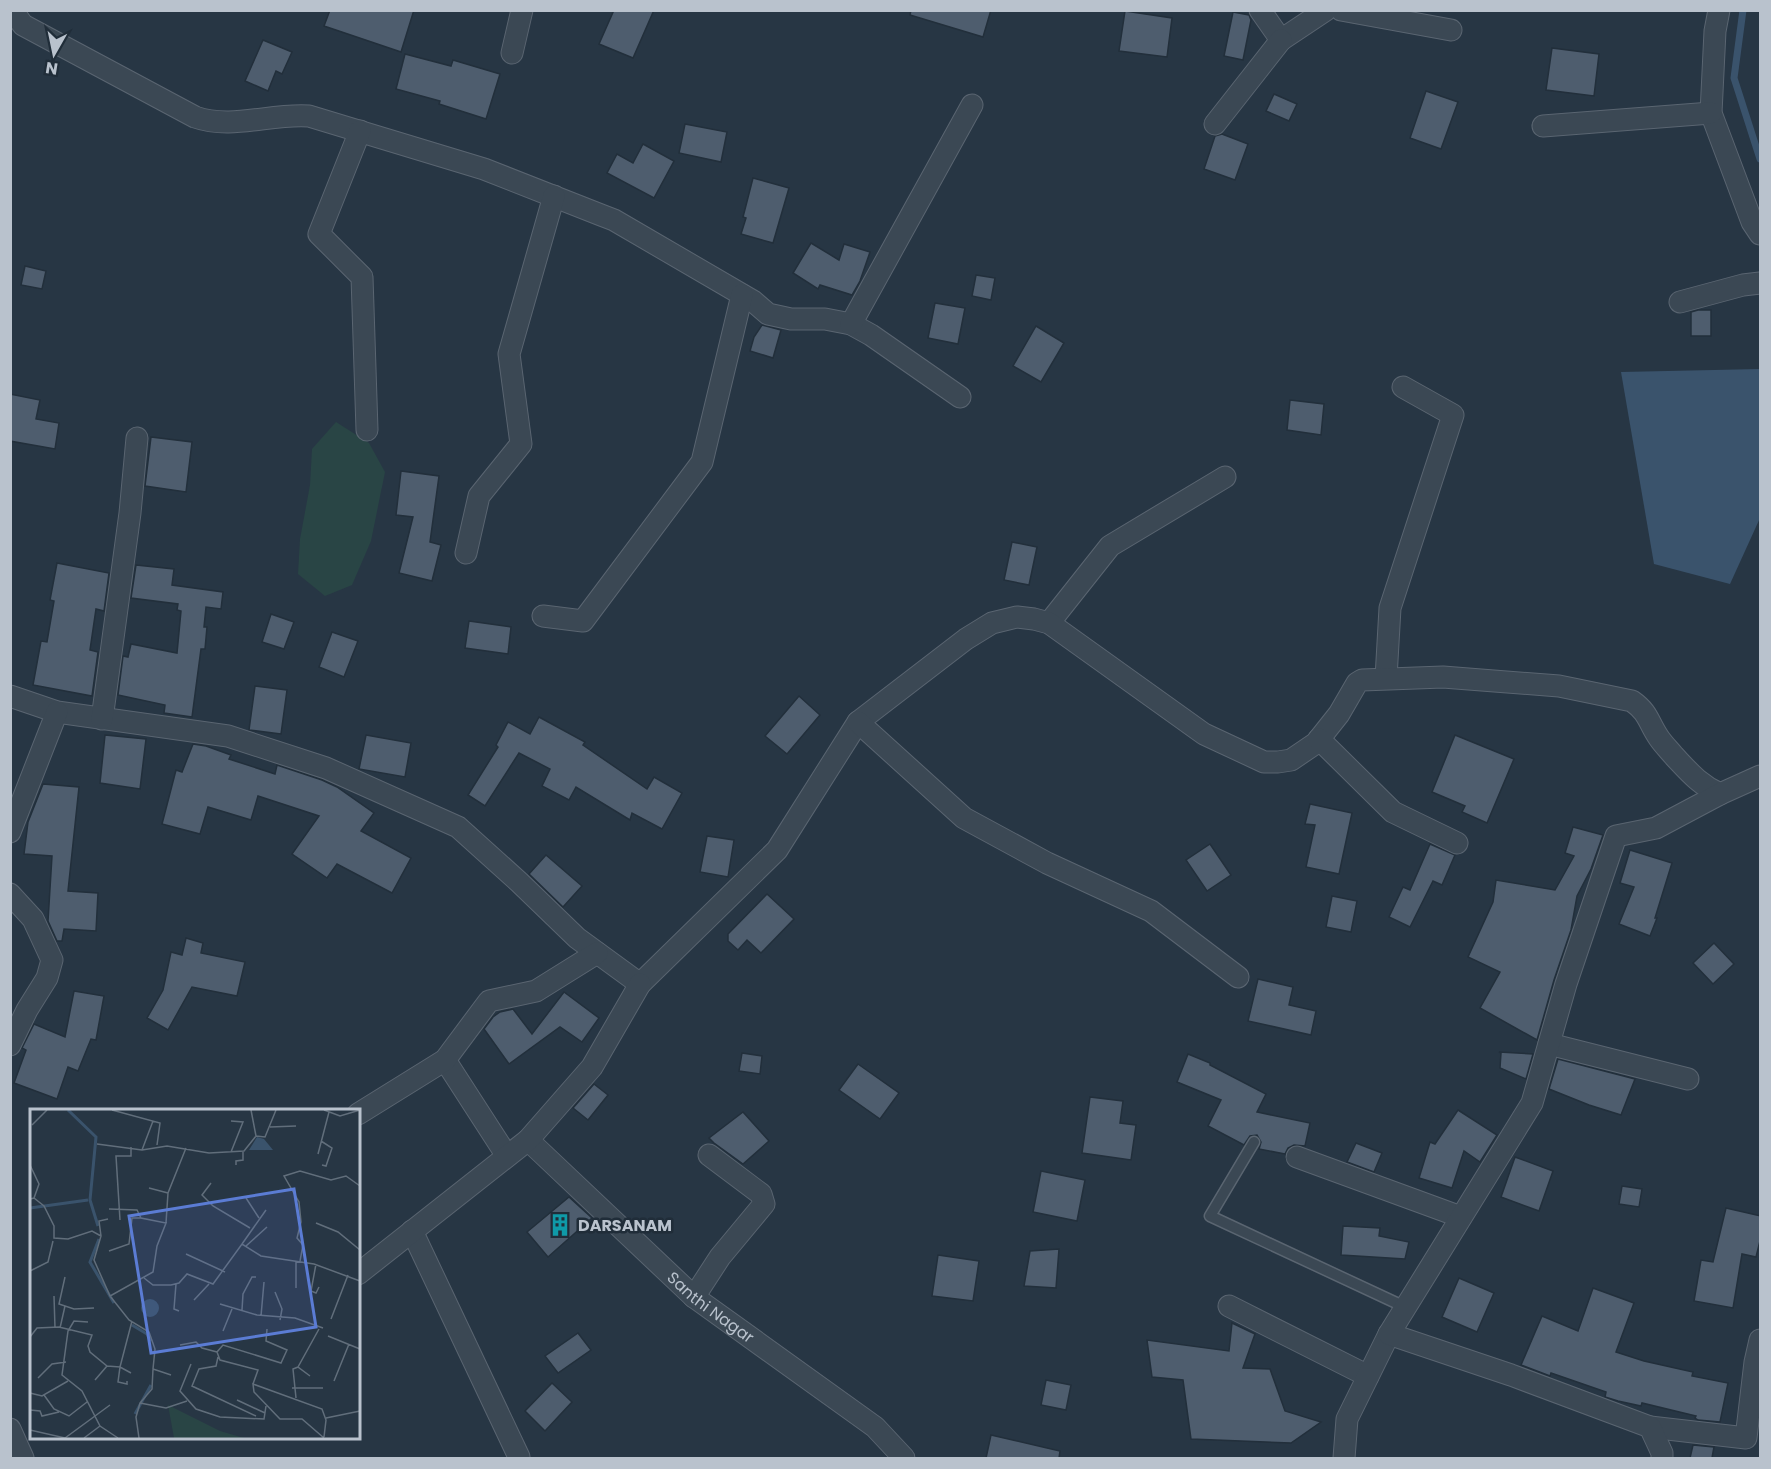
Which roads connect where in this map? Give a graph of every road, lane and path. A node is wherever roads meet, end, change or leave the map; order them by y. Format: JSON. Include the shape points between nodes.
{"nodes":[{"id":1,"x":12,"y":10,"type":"edge"},
{"id":2,"x":522,"y":10,"type":"edge"},
{"id":3,"x":1260,"y":10,"type":"edge"},
{"id":4,"x":1326,"y":10,"type":"edge"},
{"id":5,"x":1341,"y":10,"type":"edge"},
{"id":6,"x":1719,"y":10,"type":"edge"},
{"id":7,"x":1451,"y":30,"type":"dead end"},
{"id":8,"x":1281,"y":40,"type":"junction"},
{"id":9,"x":512,"y":53,"type":"dead end"},
{"id":10,"x":972,"y":105,"type":"dead end"},
{"id":11,"x":1711,"y":113,"type":"junction"},
{"id":12,"x":1215,"y":124,"type":"dead end"},
{"id":13,"x":1543,"y":126,"type":"dead end"},
{"id":14,"x":360,"y":131,"type":"junction"},
{"id":15,"x":554,"y":196,"type":"junction"},
{"id":16,"x":1761,"y":234,"type":"edge"},
{"id":17,"x":1761,"y":283,"type":"edge"},
{"id":18,"x":742,"y":295,"type":"junction"},
{"id":19,"x":1680,"y":302,"type":"dead end"},
{"id":20,"x":851,"y":324,"type":"junction"},
{"id":21,"x":1403,"y":387,"type":"dead end"},
{"id":22,"x":960,"y":397,"type":"dead end"},
{"id":23,"x":367,"y":430,"type":"dead end"},
{"id":24,"x":137,"y":438,"type":"dead end"},
{"id":25,"x":1225,"y":477,"type":"dead end"},
{"id":26,"x":466,"y":553,"type":"dead end"},
{"id":27,"x":543,"y":616,"type":"dead end"},
{"id":28,"x":1049,"y":623,"type":"junction"},
{"id":29,"x":1386,"y":678,"type":"junction"},
{"id":30,"x":10,"y":696,"type":"edge"},
{"id":31,"x":57,"y":712,"type":"junction"},
{"id":32,"x":102,"y":719,"type":"junction"},
{"id":33,"x":858,"y":722,"type":"junction"},
{"id":34,"x":1319,"y":739,"type":"junction"},
{"id":35,"x":1761,"y":776,"type":"edge"},
{"id":36,"x":1720,"y":794,"type":"junction"},
{"id":37,"x":10,"y":832,"type":"edge"},
{"id":38,"x":1457,"y":843,"type":"dead end"},
{"id":39,"x":10,"y":894,"type":"edge"},
{"id":40,"x":597,"y":953,"type":"junction"},
{"id":41,"x":1238,"y":977,"type":"dead end"},
{"id":42,"x":640,"y":984,"type":"junction"},
{"id":43,"x":1549,"y":1044,"type":"junction"},
{"id":44,"x":10,"y":1045,"type":"edge"},
{"id":45,"x":445,"y":1060,"type":"junction"},
{"id":46,"x":1688,"y":1079,"type":"dead end"},
{"id":47,"x":360,"y":1113,"type":"edge"},
{"id":48,"x":528,"y":1140,"type":"junction"},
{"id":49,"x":1254,"y":1142,"type":"dead end"},
{"id":50,"x":709,"y":1155,"type":"dead end"},
{"id":51,"x":507,"y":1156,"type":"junction"},
{"id":52,"x":1297,"y":1157,"type":"dead end"},
{"id":53,"x":1461,"y":1217,"type":"junction"},
{"id":54,"x":412,"y":1232,"type":"junction"},
{"id":55,"x":360,"y":1272,"type":"edge"},
{"id":56,"x":694,"y":1297,"type":"junction"},
{"id":57,"x":1229,"y":1306,"type":"dead end"},
{"id":58,"x":1405,"y":1307,"type":"junction"},
{"id":59,"x":1389,"y":1335,"type":"junction"},
{"id":60,"x":1761,"y":1340,"type":"edge"},
{"id":61,"x":1368,"y":1376,"type":"junction"},
{"id":62,"x":1650,"y":1427,"type":"junction"},
{"id":63,"x":10,"y":1429,"type":"edge"},
{"id":64,"x":519,"y":1457,"type":"edge"},
{"id":65,"x":23,"y":1458,"type":"edge"},
{"id":66,"x":904,"y":1458,"type":"edge"},
{"id":67,"x":1344,"y":1458,"type":"edge"},
{"id":68,"x":1662,"y":1458,"type":"edge"}],
"edges":[{"from":1,"to":14,"type":"street","via":[[23,25],[195,117],[207,121],[300,115]]},
{"from":2,"to":9,"type":"street"},
{"from":3,"to":8,"type":"street"},
{"from":4,"to":8,"type":"street"},
{"from":5,"to":7,"type":"street"},
{"from":6,"to":11,"type":"street"},
{"from":8,"to":12,"type":"street"},
{"from":10,"to":20,"type":"street"},
{"from":11,"to":13,"type":"street"},
{"from":11,"to":16,"type":"street","via":[[1752,222]]},
{"from":14,"to":15,"type":"street","via":[[484,169]]},
{"from":14,"to":23,"type":"street","via":[[319,234],[362,278]]},
{"from":15,"to":18,"type":"street","via":[[614,220]]},
{"from":15,"to":26,"type":"street","via":[[509,354],[521,444],[479,496]]},
{"from":17,"to":19,"type":"street"},
{"from":18,"to":20,"type":"street","via":[[768,314]]},
{"from":18,"to":27,"type":"street","via":[[702,462],[583,621]]},
{"from":20,"to":22,"type":"street"},
{"from":21,"to":29,"type":"street","via":[[1453,415],[1390,608]]},
{"from":24,"to":32,"type":"street"},
{"from":25,"to":28,"type":"street","via":[[1110,546]]},
{"from":28,"to":33,"type":"street","via":[[1017,617],[992,623]]},
{"from":28,"to":34,"type":"street","via":[[1204,734],[1264,762],[1292,760]]},
{"from":29,"to":34,"type":"street","via":[[1357,683]]},
{"from":29,"to":36,"type":"street","via":[[1443,677],[1559,686],[1632,701],[1693,777]]},
{"from":30,"to":31,"type":"street"},
{"from":31,"to":32,"type":"street"},
{"from":31,"to":37,"type":"street"},
{"from":32,"to":40,"type":"street","via":[[228,736],[326,768],[458,827]]},
{"from":33,"to":41,"type":"street","via":[[964,818],[1047,863],[1151,911]]},
{"from":33,"to":42,"type":"street","via":[[777,850]]},
{"from":34,"to":38,"type":"street","via":[[1393,812]]},
{"from":35,"to":36,"type":"street"},
{"from":36,"to":43,"type":"street","via":[[1656,828],[1616,836]]},
{"from":39,"to":44,"type":"street","via":[[33,919],[52,960],[47,978]]},
{"from":40,"to":42,"type":"street"},
{"from":40,"to":45,"type":"street","via":[[536,991],[489,1002]]},
{"from":42,"to":48,"type":"street","via":[[592,1067]]},
{"from":43,"to":46,"type":"street"},
{"from":43,"to":53,"type":"street","via":[[1532,1103]]},
{"from":45,"to":47,"type":"street"},
{"from":45,"to":51,"type":"street"},
{"from":48,"to":51,"type":"street"},
{"from":48,"to":56,"type":"street","name":"Santhi Nagar"},
{"from":49,"to":58,"type":"lane","via":[[1210,1216]]},
{"from":50,"to":56,"type":"street","via":[[761,1194],[764,1204],[720,1257]]},
{"from":51,"to":54,"type":"street"},
{"from":52,"to":53,"type":"street"},
{"from":53,"to":58,"type":"street"},
{"from":54,"to":55,"type":"street"},
{"from":54,"to":64,"type":"street"},
{"from":56,"to":66,"type":"street","name":"Santhi Nagar","via":[[875,1427]]},
{"from":57,"to":61,"type":"street"},
{"from":58,"to":59,"type":"street"},
{"from":59,"to":61,"type":"street"},
{"from":59,"to":62,"type":"street"},
{"from":60,"to":62,"type":"street","via":[[1746,1438]]},
{"from":61,"to":67,"type":"street","via":[[1347,1419]]},
{"from":62,"to":68,"type":"street"},
{"from":63,"to":65,"type":"street"}]}
